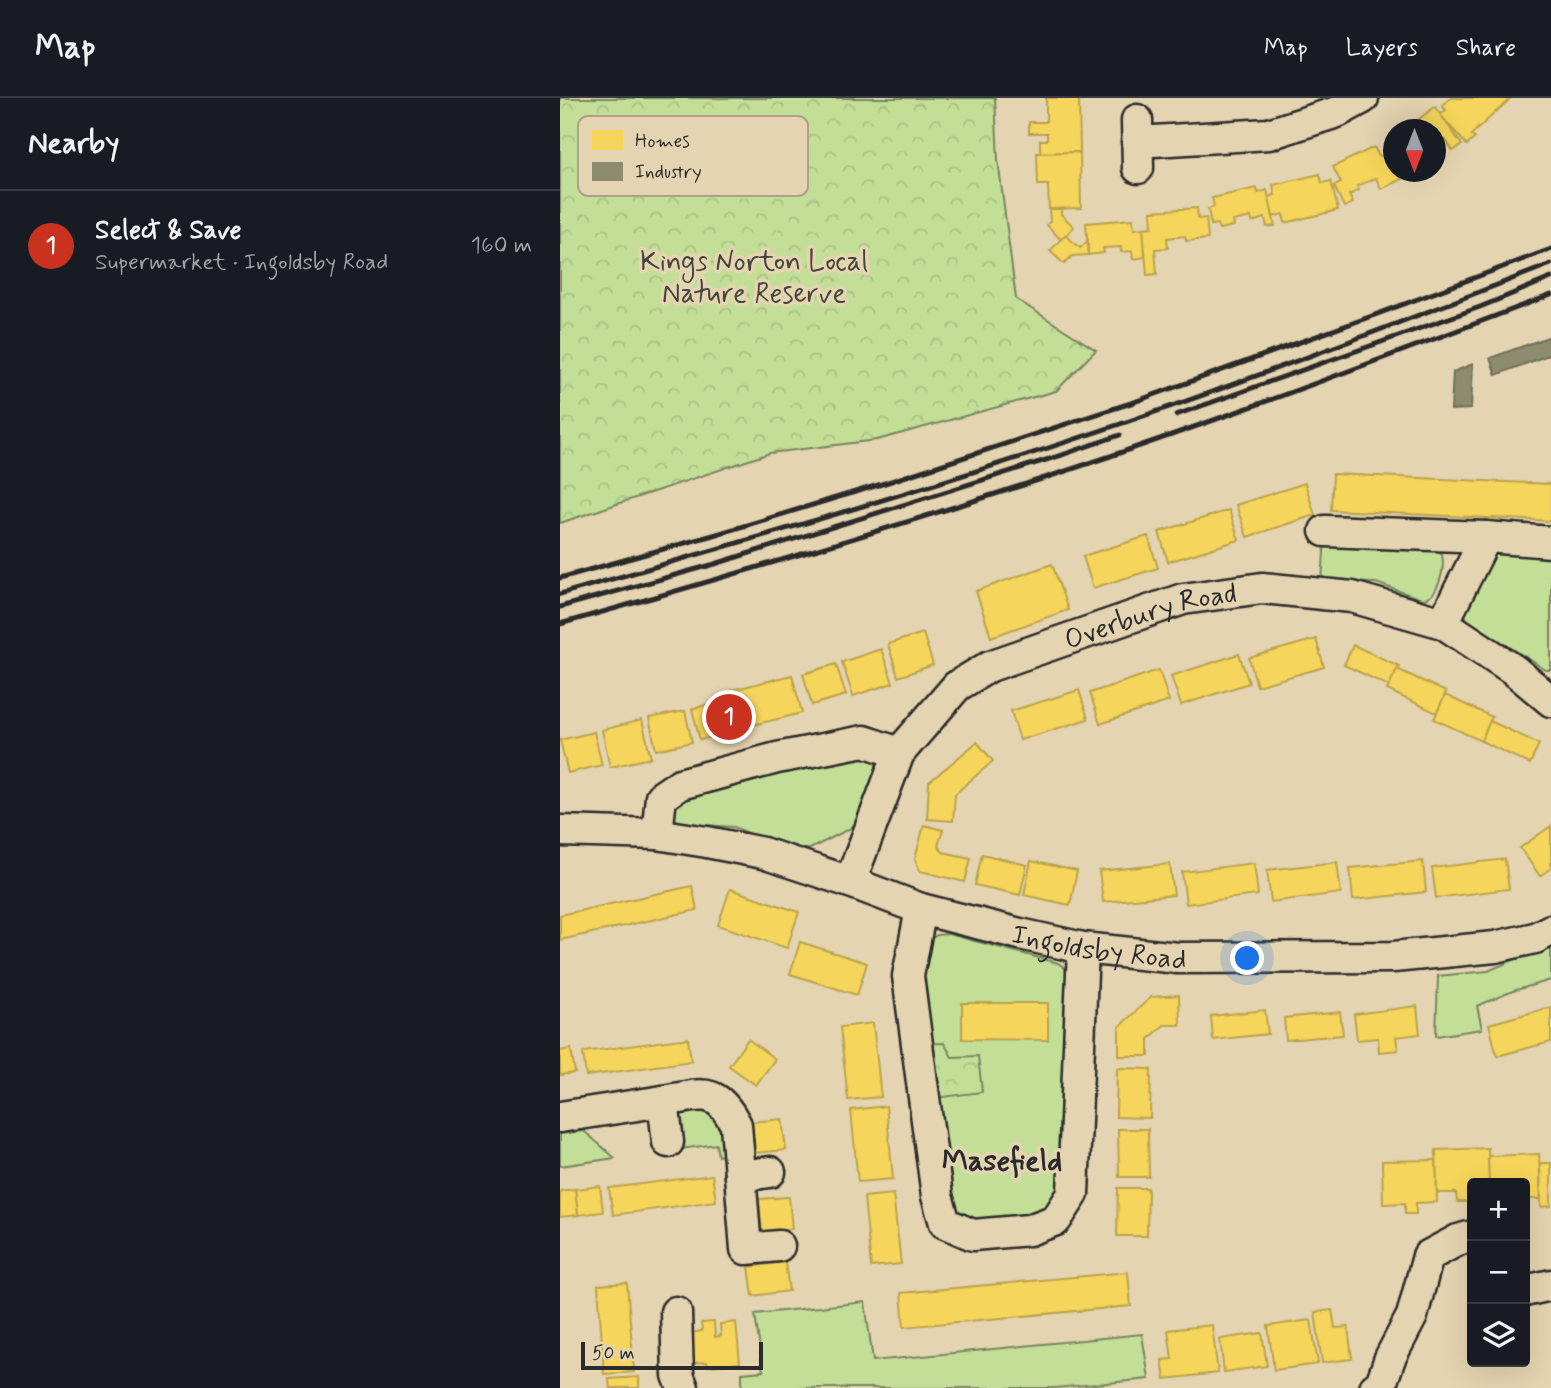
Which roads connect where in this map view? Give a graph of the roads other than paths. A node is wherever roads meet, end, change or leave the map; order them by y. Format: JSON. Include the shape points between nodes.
{"nodes":[{"id":1,"x":1363,"y":98,"type":"edge"},
{"id":2,"x":1138,"y":143,"type":"dead end"},
{"id":3,"x":1325,"y":531,"type":"dead end"},
{"id":4,"x":1486,"y":537,"type":"junction"},
{"id":5,"x":1551,"y":542,"type":"edge"},
{"id":6,"x":1443,"y":623,"type":"junction"},
{"id":7,"x":1551,"y":701,"type":"edge"},
{"id":8,"x":899,"y":753,"type":"junction"},
{"id":9,"x":560,"y":831,"type":"edge"},
{"id":10,"x":657,"y":834,"type":"junction"},
{"id":11,"x":850,"y":882,"type":"junction"},
{"id":12,"x":922,"y":909,"type":"junction"},
{"id":13,"x":1551,"y":930,"type":"edge"},
{"id":14,"x":1083,"y":948,"type":"junction"},
{"id":15,"x":663,"y":1101,"type":"junction"},
{"id":16,"x":560,"y":1117,"type":"edge"},
{"id":17,"x":668,"y":1142,"type":"dead end"},
{"id":18,"x":770,"y":1172,"type":"dead end"},
{"id":19,"x":740,"y":1175,"type":"junction"},
{"id":20,"x":1467,"y":1237,"type":"edge"},
{"id":21,"x":779,"y":1245,"type":"dead end"},
{"id":22,"x":1551,"y":1285,"type":"edge"},
{"id":23,"x":1530,"y":1290,"type":"edge"},
{"id":24,"x":676,"y":1312,"type":"dead end"},
{"id":25,"x":1378,"y":1386,"type":"edge"},
{"id":26,"x":683,"y":1388,"type":"edge"}],
"edges":[{"from":1,"to":2,"type":"street","via":[[1337,113],[1269,134]]},
{"from":3,"to":4,"type":"street"},
{"from":4,"to":5,"type":"street"},
{"from":4,"to":6,"type":"street"},
{"from":6,"to":7,"type":"street","name":"Overbury Road"},
{"from":6,"to":8,"type":"street","name":"Overbury Road","via":[[1352,597],[1262,588],[1182,599],[990,666],[957,686]]},
{"from":8,"to":10,"type":"street","via":[[864,741],[680,784],[661,797]]},
{"from":8,"to":11,"type":"street","name":"Overbury Road"},
{"from":9,"to":10,"type":"street","name":"Ingoldsby Road"},
{"from":10,"to":11,"type":"street","name":"Ingoldsby Road","via":[[763,853]]},
{"from":11,"to":12,"type":"street","name":"Ingoldsby Road"},
{"from":12,"to":14,"type":"street","name":"Ingoldsby Road"},
{"from":12,"to":14,"type":"street","via":[[908,976],[937,1196],[945,1223],[973,1235],[1029,1230],[1056,1220],[1073,1194]]},
{"from":13,"to":14,"type":"street","name":"Ingoldsby Road","via":[[1494,947],[1393,957],[1178,958]]},
{"from":15,"to":16,"type":"street"},
{"from":15,"to":17,"type":"street"},
{"from":15,"to":19,"type":"street","via":[[703,1095],[727,1107],[736,1125]]},
{"from":18,"to":19,"type":"street"},
{"from":19,"to":21,"type":"street","via":[[746,1249]]},
{"from":20,"to":25,"type":"street","via":[[1429,1256],[1412,1316]]},
{"from":22,"to":23,"type":"street"},
{"from":24,"to":26,"type":"street","via":[[678,1375]]}]}
